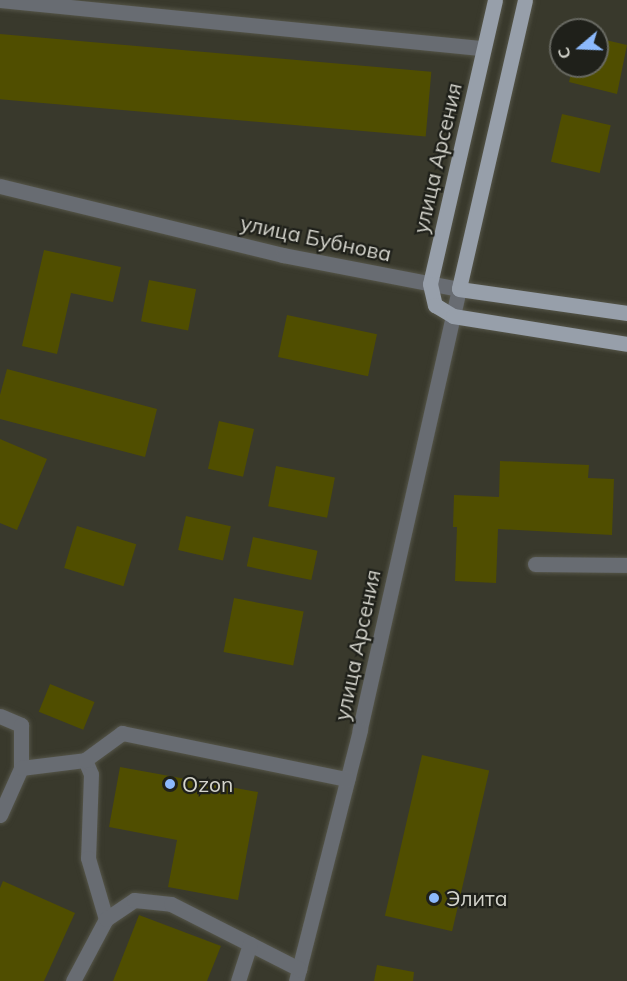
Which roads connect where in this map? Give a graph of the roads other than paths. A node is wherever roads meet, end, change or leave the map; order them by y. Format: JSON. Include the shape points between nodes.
{"nodes":[{"id":1,"x":0,"y":0,"type":"edge"},
{"id":2,"x":495,"y":0,"type":"edge"},
{"id":3,"x":525,"y":0,"type":"edge"},
{"id":4,"x":483,"y":48,"type":"junction"},
{"id":5,"x":0,"y":186,"type":"edge"},
{"id":6,"x":430,"y":284,"type":"junction"},
{"id":7,"x":459,"y":289,"type":"junction"},
{"id":8,"x":627,"y":313,"type":"edge"},
{"id":9,"x":453,"y":316,"type":"junction"},
{"id":10,"x":627,"y":344,"type":"edge"},
{"id":11,"x":535,"y":564,"type":"dead end"},
{"id":12,"x":627,"y":565,"type":"edge"},
{"id":13,"x":0,"y":716,"type":"edge"},
{"id":14,"x":85,"y":760,"type":"junction"},
{"id":15,"x":21,"y":768,"type":"junction"},
{"id":16,"x":347,"y":779,"type":"junction"},
{"id":17,"x":0,"y":815,"type":"edge"},
{"id":18,"x":106,"y":919,"type":"junction"},
{"id":19,"x":250,"y":944,"type":"junction"},
{"id":20,"x":297,"y":975,"type":"edge"},
{"id":21,"x":73,"y":981,"type":"edge"},
{"id":22,"x":238,"y":981,"type":"edge"}],
"edges":[{"from":1,"to":4,"type":"street"},
{"from":2,"to":4,"type":"main road","name":"улица Арсения"},
{"from":3,"to":7,"type":"main road","name":"улица Арсения"},
{"from":4,"to":6,"type":"main road","name":"улица Арсения"},
{"from":5,"to":6,"type":"street","name":"улица Бубнова","via":[[283,255]]},
{"from":6,"to":7,"type":"street","name":"улица Бубнова"},
{"from":6,"to":9,"type":"main road","via":[[435,305]]},
{"from":7,"to":8,"type":"main road","name":"улица Бубнова"},
{"from":7,"to":9,"type":"street","name":"улица Арсения"},
{"from":9,"to":10,"type":"main road"},
{"from":9,"to":16,"type":"street","name":"улица Арсения"},
{"from":11,"to":12,"type":"street"},
{"from":13,"to":15,"type":"street","via":[[21,725]]},
{"from":14,"to":15,"type":"street"},
{"from":14,"to":16,"type":"street","via":[[122,733]]},
{"from":14,"to":18,"type":"street","via":[[91,774],[88,858]]},
{"from":15,"to":17,"type":"street"},
{"from":16,"to":20,"type":"street","name":"улица Арсения"},
{"from":18,"to":19,"type":"street","via":[[134,900],[171,904]]},
{"from":18,"to":21,"type":"street"},
{"from":19,"to":20,"type":"street"},
{"from":19,"to":22,"type":"street"}]}
